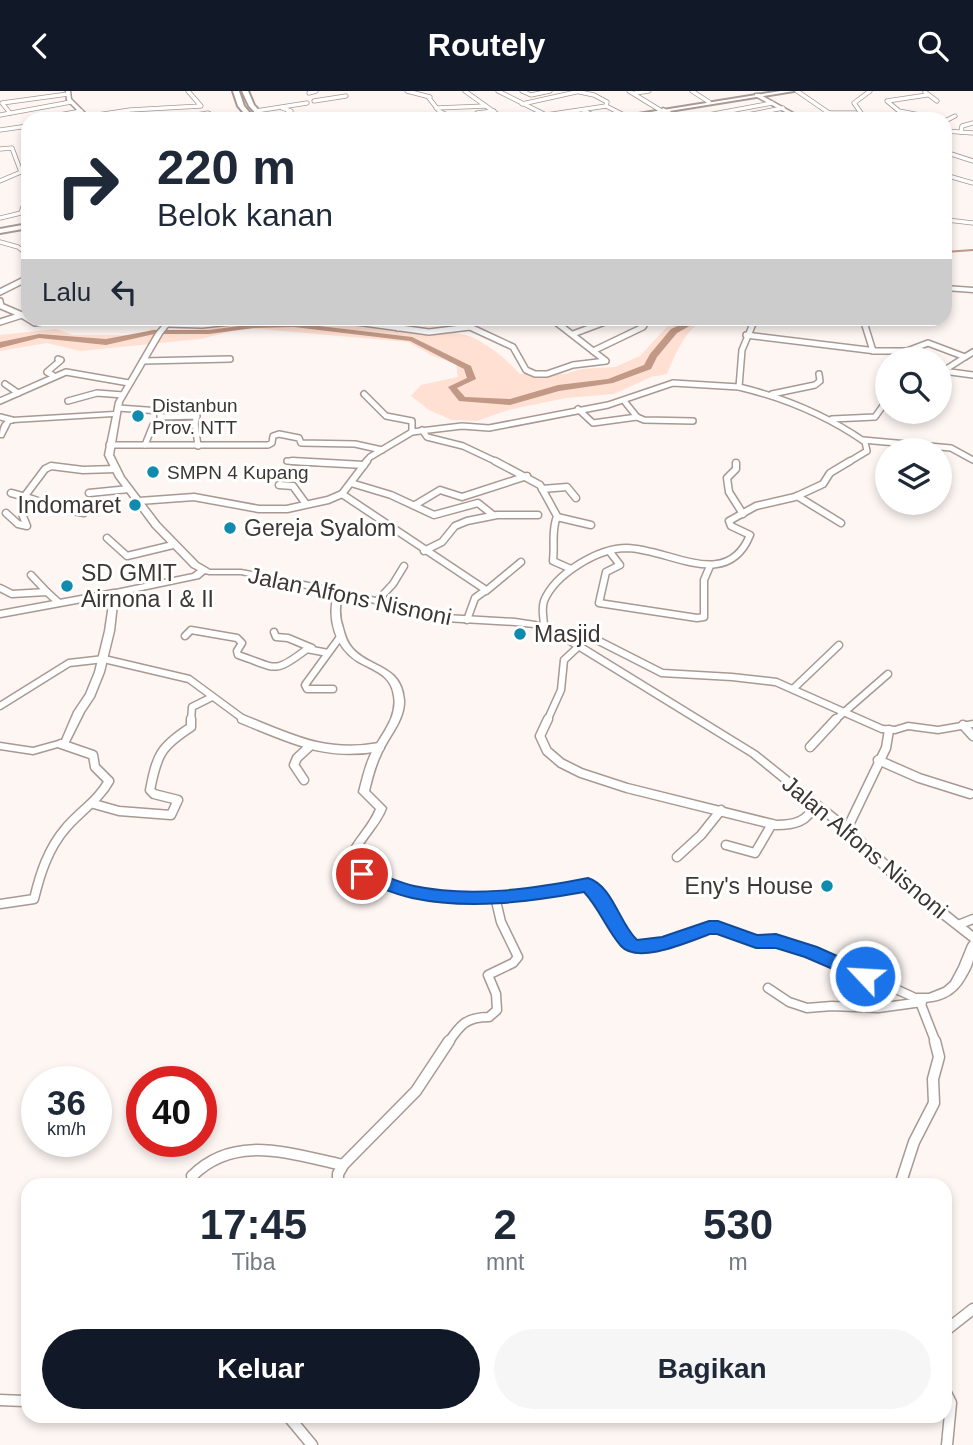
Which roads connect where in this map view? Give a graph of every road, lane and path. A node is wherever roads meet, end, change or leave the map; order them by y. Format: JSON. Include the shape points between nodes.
{"nodes":[{"id":1,"x":188,"y":91,"type":"edge"},
{"id":2,"x":316,"y":91,"type":"edge"},
{"id":3,"x":407,"y":91,"type":"edge"},
{"id":4,"x":465,"y":91,"type":"edge"},
{"id":5,"x":499,"y":91,"type":"edge"},
{"id":6,"x":522,"y":91,"type":"edge"},
{"id":7,"x":550,"y":91,"type":"edge"},
{"id":8,"x":575,"y":91,"type":"edge"},
{"id":9,"x":649,"y":91,"type":"edge"},
{"id":10,"x":692,"y":91,"type":"edge"},
{"id":11,"x":791,"y":91,"type":"edge"},
{"id":12,"x":797,"y":91,"type":"edge"},
{"id":13,"x":870,"y":91,"type":"edge"},
{"id":14,"x":632,"y":92,"type":"edge"},
{"id":15,"x":309,"y":93,"type":"dead end"},
{"id":16,"x":925,"y":93,"type":"edge"},
{"id":17,"x":237,"y":94,"type":"edge"},
{"id":18,"x":246,"y":94,"type":"edge"},
{"id":19,"x":757,"y":95,"type":"junction"},
{"id":20,"x":68,"y":96,"type":"edge"},
{"id":21,"x":346,"y":96,"type":"dead end"},
{"id":22,"x":314,"y":101,"type":"dead end"},
{"id":23,"x":937,"y":101,"type":"dead end"},
{"id":24,"x":709,"y":102,"type":"junction"},
{"id":25,"x":307,"y":103,"type":"dead end"},
{"id":26,"x":772,"y":103,"type":"junction"},
{"id":27,"x":522,"y":104,"type":"junction"},
{"id":28,"x":486,"y":106,"type":"junction"},
{"id":29,"x":606,"y":106,"type":"junction"},
{"id":30,"x":282,"y":108,"type":"junction"},
{"id":31,"x":436,"y":108,"type":"junction"},
{"id":32,"x":661,"y":109,"type":"junction"},
{"id":33,"x":783,"y":109,"type":"junction"},
{"id":34,"x":582,"y":110,"type":"junction"},
{"id":35,"x":81,"y":111,"type":"joint"},
{"id":36,"x":494,"y":111,"type":"joint"},
{"id":37,"x":76,"y":112,"type":"edge"},
{"id":38,"x":120,"y":112,"type":"edge"},
{"id":39,"x":246,"y":112,"type":"edge"},
{"id":40,"x":256,"y":112,"type":"joint"},
{"id":41,"x":288,"y":112,"type":"edge"},
{"id":42,"x":443,"y":112,"type":"edge"},
{"id":43,"x":486,"y":112,"type":"edge"},
{"id":44,"x":540,"y":112,"type":"edge"},
{"id":45,"x":571,"y":112,"type":"edge"},
{"id":46,"x":586,"y":112,"type":"edge"},
{"id":47,"x":618,"y":112,"type":"edge"},
{"id":48,"x":646,"y":112,"type":"edge"},
{"id":49,"x":667,"y":112,"type":"edge"},
{"id":50,"x":723,"y":112,"type":"edge"},
{"id":51,"x":766,"y":112,"type":"edge"},
{"id":52,"x":788,"y":112,"type":"edge"},
{"id":53,"x":827,"y":112,"type":"edge"},
{"id":54,"x":860,"y":112,"type":"edge"},
{"id":55,"x":904,"y":112,"type":"edge"},
{"id":56,"x":10,"y":113,"type":"junction"},
{"id":57,"x":0,"y":115,"type":"edge"},
{"id":58,"x":955,"y":115,"type":"dead end"},
{"id":59,"x":952,"y":117,"type":"edge"},
{"id":60,"x":973,"y":123,"type":"edge"},
{"id":61,"x":21,"y":127,"type":"edge"},
{"id":62,"x":0,"y":130,"type":"edge"},
{"id":63,"x":952,"y":131,"type":"edge"},
{"id":64,"x":961,"y":132,"type":"junction"},
{"id":65,"x":973,"y":133,"type":"edge"},
{"id":66,"x":0,"y":149,"type":"edge"},
{"id":67,"x":952,"y":154,"type":"edge"},
{"id":68,"x":973,"y":161,"type":"edge"},
{"id":69,"x":21,"y":172,"type":"joint"},
{"id":70,"x":0,"y":175,"type":"edge"},
{"id":71,"x":12,"y":176,"type":"junction"},
{"id":72,"x":952,"y":177,"type":"edge"},
{"id":73,"x":0,"y":181,"type":"edge"},
{"id":74,"x":973,"y":183,"type":"edge"},
{"id":75,"x":21,"y":214,"type":"edge"},
{"id":76,"x":0,"y":218,"type":"edge"},
{"id":77,"x":952,"y":222,"type":"edge"},
{"id":78,"x":973,"y":223,"type":"edge"},
{"id":79,"x":21,"y":227,"type":"edge"},
{"id":80,"x":0,"y":231,"type":"edge"},
{"id":81,"x":0,"y":242,"type":"edge"},
{"id":82,"x":21,"y":249,"type":"edge"},
{"id":83,"x":21,"y":282,"type":"edge"},
{"id":84,"x":952,"y":288,"type":"edge"},
{"id":85,"x":973,"y":290,"type":"edge"},
{"id":86,"x":0,"y":292,"type":"edge"},
{"id":87,"x":0,"y":305,"type":"edge"},
{"id":88,"x":21,"y":315,"type":"edge"},
{"id":89,"x":21,"y":315,"type":"edge"},
{"id":90,"x":0,"y":321,"type":"edge"},
{"id":91,"x":165,"y":326,"type":"edge"},
{"id":92,"x":384,"y":326,"type":"edge"},
{"id":93,"x":400,"y":326,"type":"edge"},
{"id":94,"x":562,"y":326,"type":"edge"},
{"id":95,"x":595,"y":326,"type":"edge"},
{"id":96,"x":644,"y":326,"type":"edge"},
{"id":97,"x":751,"y":326,"type":"edge"},
{"id":98,"x":866,"y":326,"type":"edge"},
{"id":99,"x":398,"y":328,"type":"junction"},
{"id":100,"x":573,"y":334,"type":"junction"},
{"id":101,"x":746,"y":335,"type":"junction"},
{"id":102,"x":593,"y":351,"type":"junction"},
{"id":103,"x":873,"y":351,"type":"junction"},
{"id":104,"x":973,"y":352,"type":"edge"},
{"id":105,"x":965,"y":357,"type":"junction"},
{"id":106,"x":58,"y":359,"type":"dead end"},
{"id":107,"x":230,"y":359,"type":"dead end"},
{"id":108,"x":143,"y":361,"type":"junction"},
{"id":109,"x":952,"y":365,"type":"edge"},
{"id":110,"x":952,"y":373,"type":"edge"},
{"id":111,"x":820,"y":375,"type":"dead end"},
{"id":112,"x":973,"y":375,"type":"edge"},
{"id":113,"x":54,"y":376,"type":"junction"},
{"id":114,"x":129,"y":383,"type":"junction"},
{"id":115,"x":5,"y":384,"type":"dead end"},
{"id":116,"x":739,"y":387,"type":"junction"},
{"id":117,"x":18,"y":393,"type":"junction"},
{"id":118,"x":364,"y":394,"type":"dead end"},
{"id":119,"x":771,"y":394,"type":"junction"},
{"id":120,"x":123,"y":395,"type":"junction"},
{"id":121,"x":0,"y":401,"type":"edge"},
{"id":122,"x":68,"y":401,"type":"dead end"},
{"id":123,"x":625,"y":401,"type":"junction"},
{"id":124,"x":578,"y":409,"type":"junction"},
{"id":125,"x":117,"y":411,"type":"junction"},
{"id":126,"x":0,"y":417,"type":"edge"},
{"id":127,"x":637,"y":417,"type":"junction"},
{"id":128,"x":875,"y":417,"type":"edge"},
{"id":129,"x":832,"y":419,"type":"junction"},
{"id":130,"x":12,"y":420,"type":"junction"},
{"id":131,"x":693,"y":421,"type":"dead end"},
{"id":132,"x":195,"y":423,"type":"junction"},
{"id":133,"x":422,"y":431,"type":"junction"},
{"id":134,"x":412,"y":432,"type":"junction"},
{"id":135,"x":0,"y":435,"type":"edge"},
{"id":136,"x":863,"y":440,"type":"junction"},
{"id":137,"x":109,"y":445,"type":"junction"},
{"id":138,"x":145,"y":445,"type":"junction"},
{"id":139,"x":198,"y":446,"type":"junction"},
{"id":140,"x":383,"y":450,"type":"junction"},
{"id":141,"x":973,"y":460,"type":"edge"},
{"id":142,"x":287,"y":461,"type":"dead end"},
{"id":143,"x":736,"y":463,"type":"dead end"},
{"id":144,"x":364,"y":465,"type":"junction"},
{"id":145,"x":116,"y":469,"type":"junction"},
{"id":146,"x":527,"y":477,"type":"junction"},
{"id":147,"x":351,"y":484,"type":"junction"},
{"id":148,"x":279,"y":485,"type":"dead end"},
{"id":149,"x":129,"y":489,"type":"junction"},
{"id":150,"x":542,"y":489,"type":"junction"},
{"id":151,"x":11,"y":493,"type":"dead end"},
{"id":152,"x":89,"y":493,"type":"dead end"},
{"id":153,"x":342,"y":494,"type":"junction"},
{"id":154,"x":24,"y":496,"type":"junction"},
{"id":155,"x":797,"y":496,"type":"junction"},
{"id":156,"x":576,"y":498,"type":"dead end"},
{"id":157,"x":44,"y":501,"type":"junction"},
{"id":158,"x":139,"y":501,"type":"junction"},
{"id":159,"x":306,"y":504,"type":"junction"},
{"id":160,"x":415,"y":505,"type":"junction"},
{"id":161,"x":6,"y":513,"type":"dead end"},
{"id":162,"x":84,"y":513,"type":"dead end"},
{"id":163,"x":743,"y":514,"type":"junction"},
{"id":164,"x":493,"y":515,"type":"junction"},
{"id":165,"x":538,"y":515,"type":"dead end"},
{"id":166,"x":557,"y":517,"type":"junction"},
{"id":167,"x":841,"y":523,"type":"dead end"},
{"id":168,"x":591,"y":525,"type":"dead end"},
{"id":169,"x":107,"y":538,"type":"dead end"},
{"id":170,"x":173,"y":545,"type":"junction"},
{"id":171,"x":424,"y":551,"type":"junction"},
{"id":172,"x":610,"y":552,"type":"junction"},
{"id":173,"x":521,"y":562,"type":"dead end"},
{"id":174,"x":404,"y":566,"type":"dead end"},
{"id":175,"x":709,"y":566,"type":"junction"},
{"id":176,"x":571,"y":569,"type":"junction"},
{"id":177,"x":204,"y":570,"type":"junction"},
{"id":178,"x":31,"y":575,"type":"dead end"},
{"id":179,"x":0,"y":587,"type":"edge"},
{"id":180,"x":486,"y":591,"type":"junction"},
{"id":181,"x":47,"y":592,"type":"junction"},
{"id":182,"x":339,"y":592,"type":"junction"},
{"id":183,"x":114,"y":593,"type":"junction"},
{"id":184,"x":377,"y":601,"type":"junction"},
{"id":185,"x":58,"y":602,"type":"junction"},
{"id":186,"x":0,"y":614,"type":"edge"},
{"id":187,"x":467,"y":620,"type":"junction"},
{"id":188,"x":544,"y":627,"type":"junction"},
{"id":189,"x":557,"y":633,"type":"junction"},
{"id":190,"x":185,"y":636,"type":"dead end"},
{"id":191,"x":286,"y":637,"type":"dead end"},
{"id":192,"x":340,"y":637,"type":"junction"},
{"id":193,"x":839,"y":645,"type":"dead end"},
{"id":194,"x":579,"y":646,"type":"junction"},
{"id":195,"x":312,"y":649,"type":"junction"},
{"id":196,"x":328,"y":653,"type":"junction"},
{"id":197,"x":104,"y":659,"type":"junction"},
{"id":198,"x":888,"y":674,"type":"dead end"},
{"id":199,"x":333,"y":689,"type":"dead end"},
{"id":200,"x":793,"y":689,"type":"junction"},
{"id":201,"x":210,"y":698,"type":"junction"},
{"id":202,"x":0,"y":706,"type":"edge"},
{"id":203,"x":844,"y":714,"type":"junction"},
{"id":204,"x":968,"y":724,"type":"edge"},
{"id":205,"x":888,"y":730,"type":"junction"},
{"id":206,"x":973,"y":736,"type":"edge"},
{"id":207,"x":61,"y":744,"type":"junction"},
{"id":208,"x":0,"y":746,"type":"edge"},
{"id":209,"x":310,"y":746,"type":"junction"},
{"id":210,"x":380,"y":747,"type":"junction"},
{"id":211,"x":810,"y":747,"type":"dead end"},
{"id":212,"x":878,"y":760,"type":"junction"},
{"id":213,"x":304,"y":780,"type":"dead end"},
{"id":214,"x":970,"y":793,"type":"dead end"},
{"id":215,"x":93,"y":804,"type":"junction"},
{"id":216,"x":815,"y":804,"type":"junction"},
{"id":217,"x":721,"y":810,"type":"junction"},
{"id":218,"x":772,"y":824,"type":"junction"},
{"id":219,"x":847,"y":829,"type":"junction"},
{"id":220,"x":726,"y":845,"type":"dead end"},
{"id":221,"x":677,"y":857,"type":"dead end"},
{"id":222,"x":495,"y":897,"type":"junction"},
{"id":223,"x":0,"y":904,"type":"edge"},
{"id":224,"x":973,"y":919,"type":"edge"},
{"id":225,"x":958,"y":925,"type":"junction"},
{"id":226,"x":973,"y":938,"type":"edge"},
{"id":227,"x":973,"y":945,"type":"edge"},
{"id":228,"x":768,"y":988,"type":"dead end"},
{"id":229,"x":924,"y":1001,"type":"junction"},
{"id":230,"x":343,"y":1165,"type":"junction"},
{"id":231,"x":192,"y":1176,"type":"dead end"},
{"id":232,"x":338,"y":1178,"type":"edge"},
{"id":233,"x":902,"y":1178,"type":"edge"},
{"id":234,"x":973,"y":1309,"type":"edge"},
{"id":235,"x":952,"y":1326,"type":"edge"},
{"id":236,"x":0,"y":1400,"type":"edge"},
{"id":237,"x":21,"y":1401,"type":"edge"},
{"id":238,"x":294,"y":1423,"type":"edge"},
{"id":239,"x":949,"y":1423,"type":"edge"},
{"id":240,"x":312,"y":1445,"type":"edge"},
{"id":241,"x":947,"y":1445,"type":"edge"}],
"edges":[{"from":1,"to":38,"type":"street","via":[[201,106]]},
{"from":2,"to":15,"type":"street"},
{"from":3,"to":31,"type":"street","via":[[429,98]]},
{"from":4,"to":28,"type":"street"},
{"from":5,"to":27,"type":"street"},
{"from":6,"to":7,"type":"street","via":[[531,95]]},
{"from":8,"to":27,"type":"street"},
{"from":8,"to":29,"type":"street","via":[[594,95],[607,102]]},
{"from":9,"to":14,"type":"street"},
{"from":10,"to":24,"type":"street"},
{"from":11,"to":19,"type":"main road"},
{"from":12,"to":53,"type":"street"},
{"from":13,"to":54,"type":"street","via":[[855,102]]},
{"from":14,"to":32,"type":"street"},
{"from":16,"to":23,"type":"street"},
{"from":16,"to":55,"type":"street","via":[[887,101]]},
{"from":17,"to":18,"type":"main road"},
{"from":17,"to":39,"type":"main road"},
{"from":18,"to":40,"type":"main road"},
{"from":19,"to":24,"type":"main road"},
{"from":19,"to":26,"type":"street"},
{"from":20,"to":35,"type":"street"},
{"from":20,"to":56,"type":"street"},
{"from":20,"to":56,"type":"street","via":[[34,96],[2,103]]},
{"from":21,"to":22,"type":"street"},
{"from":24,"to":32,"type":"main road"},
{"from":25,"to":30,"type":"street"},
{"from":26,"to":33,"type":"street"},
{"from":26,"to":50,"type":"street"},
{"from":27,"to":44,"type":"street"},
{"from":28,"to":31,"type":"street"},
{"from":28,"to":36,"type":"street"},
{"from":29,"to":34,"type":"street"},
{"from":29,"to":47,"type":"street"},
{"from":30,"to":40,"type":"street"},
{"from":30,"to":41,"type":"street"},
{"from":31,"to":42,"type":"street"},
{"from":32,"to":48,"type":"main road"},
{"from":32,"to":49,"type":"street"},
{"from":33,"to":51,"type":"street"},
{"from":33,"to":52,"type":"street"},
{"from":34,"to":45,"type":"street"},
{"from":34,"to":46,"type":"street"},
{"from":35,"to":37,"type":"street"},
{"from":36,"to":43,"type":"street"},
{"from":56,"to":57,"type":"street"},
{"from":58,"to":59,"type":"street"},
{"from":60,"to":64,"type":"street","via":[[962,126]]},
{"from":61,"to":62,"type":"street"},
{"from":63,"to":64,"type":"street"},
{"from":64,"to":65,"type":"street"},
{"from":66,"to":69,"type":"street","via":[[11,148]]},
{"from":67,"to":68,"type":"street"},
{"from":69,"to":71,"type":"street"},
{"from":70,"to":71,"type":"street"},
{"from":71,"to":73,"type":"street"},
{"from":72,"to":74,"type":"street"},
{"from":75,"to":76,"type":"street"},
{"from":77,"to":78,"type":"street"},
{"from":79,"to":80,"type":"main road"},
{"from":81,"to":82,"type":"street"},
{"from":83,"to":86,"type":"street"},
{"from":84,"to":85,"type":"street"},
{"from":87,"to":88,"type":"street"},
{"from":89,"to":90,"type":"street"},
{"from":91,"to":108,"type":"street"},
{"from":92,"to":99,"type":"street"},
{"from":93,"to":99,"type":"street"},
{"from":94,"to":100,"type":"street"},
{"from":95,"to":100,"type":"street"},
{"from":96,"to":102,"type":"street"},
{"from":97,"to":101,"type":"street"},
{"from":98,"to":103,"type":"street"},
{"from":99,"to":102,"type":"street","via":[[431,332],[470,327],[513,347],[526,370],[535,374],[606,361]]},
{"from":100,"to":102,"type":"street"},
{"from":101,"to":103,"type":"street"},
{"from":101,"to":116,"type":"street","via":[[739,359]]},
{"from":103,"to":105,"type":"street","via":[[907,351],[928,343]]},
{"from":104,"to":105,"type":"street"},
{"from":105,"to":109,"type":"street"},
{"from":106,"to":113,"type":"street","via":[[47,372]]},
{"from":107,"to":108,"type":"street"},
{"from":108,"to":114,"type":"street"},
{"from":110,"to":112,"type":"street"},
{"from":111,"to":119,"type":"street","via":[[816,385]]},
{"from":113,"to":114,"type":"street","via":[[69,372]]},
{"from":113,"to":117,"type":"street"},
{"from":114,"to":120,"type":"street"},
{"from":115,"to":117,"type":"street"},
{"from":116,"to":119,"type":"street"},
{"from":116,"to":123,"type":"street","via":[[676,382]]},
{"from":117,"to":121,"type":"street"},
{"from":118,"to":134,"type":"street","via":[[386,416],[412,421]]},
{"from":119,"to":129,"type":"street"},
{"from":120,"to":122,"type":"street","via":[[97,393]]},
{"from":120,"to":125,"type":"street"},
{"from":123,"to":124,"type":"street"},
{"from":123,"to":127,"type":"street"},
{"from":124,"to":127,"type":"street","via":[[593,423]]},
{"from":124,"to":133,"type":"street","via":[[489,428]]},
{"from":125,"to":130,"type":"street"},
{"from":125,"to":132,"type":"street","via":[[197,416]]},
{"from":125,"to":137,"type":"street"},
{"from":126,"to":130,"type":"street"},
{"from":127,"to":131,"type":"street"},
{"from":128,"to":129,"type":"street"},
{"from":129,"to":136,"type":"street"},
{"from":130,"to":135,"type":"street"},
{"from":132,"to":138,"type":"street","via":[[151,426]]},
{"from":132,"to":139,"type":"street"},
{"from":133,"to":134,"type":"street"},
{"from":133,"to":146,"type":"street"},
{"from":134,"to":140,"type":"street"},
{"from":136,"to":141,"type":"street","via":[[953,449]]},
{"from":136,"to":155,"type":"street","via":[[865,453]]},
{"from":137,"to":138,"type":"street"},
{"from":137,"to":145,"type":"street"},
{"from":138,"to":139,"type":"street"},
{"from":139,"to":140,"type":"street","via":[[268,445],[279,434],[299,437],[302,443],[355,444]]},
{"from":140,"to":144,"type":"street"},
{"from":142,"to":144,"type":"street"},
{"from":143,"to":163,"type":"street","via":[[727,487]]},
{"from":144,"to":147,"type":"street"},
{"from":145,"to":149,"type":"street"},
{"from":145,"to":154,"type":"street","via":[[51,466]]},
{"from":146,"to":150,"type":"street"},
{"from":146,"to":160,"type":"street","via":[[462,497],[440,490]]},
{"from":147,"to":153,"type":"street"},
{"from":147,"to":160,"type":"street"},
{"from":148,"to":159,"type":"street","via":[[292,486]]},
{"from":149,"to":152,"type":"street"},
{"from":149,"to":158,"type":"street"},
{"from":150,"to":156,"type":"street","via":[[567,487]]},
{"from":150,"to":166,"type":"street"},
{"from":151,"to":154,"type":"street"},
{"from":153,"to":159,"type":"street"},
{"from":153,"to":171,"type":"street"},
{"from":154,"to":157,"type":"street"},
{"from":155,"to":163,"type":"street"},
{"from":155,"to":167,"type":"street"},
{"from":157,"to":161,"type":"street","via":[[22,515],[27,526]]},
{"from":157,"to":162,"type":"street","via":[[65,511]]},
{"from":158,"to":159,"type":"street","via":[[194,497],[271,510]]},
{"from":158,"to":170,"type":"street"},
{"from":160,"to":164,"type":"street","via":[[434,515],[480,503]]},
{"from":163,"to":175,"type":"street","via":[[729,522],[750,535],[743,554]]},
{"from":164,"to":165,"type":"street"},
{"from":164,"to":171,"type":"street","via":[[456,525],[446,539]]},
{"from":166,"to":168,"type":"street"},
{"from":166,"to":176,"type":"street","via":[[551,533],[553,561]]},
{"from":169,"to":170,"type":"street","via":[[128,557]]},
{"from":170,"to":177,"type":"street"},
{"from":171,"to":180,"type":"street"},
{"from":172,"to":175,"type":"street","via":[[631,548]]},
{"from":172,"to":175,"type":"street","via":[[620,565],[606,572],[598,602],[697,618],[704,617],[704,579]]},
{"from":172,"to":176,"type":"street"},
{"from":173,"to":180,"type":"street"},
{"from":174,"to":184,"type":"street"},
{"from":176,"to":188,"type":"street","via":[[560,576],[544,600]]},
{"from":177,"to":182,"type":"street","name":"Jalan Alfons Nisnoni","via":[[241,572]]},
{"from":177,"to":183,"type":"street","via":[[196,576]]},
{"from":178,"to":181,"type":"street"},
{"from":179,"to":181,"type":"street","via":[[12,594]]},
{"from":180,"to":187,"type":"street","via":[[475,598]]},
{"from":181,"to":185,"type":"street"},
{"from":182,"to":184,"type":"street","name":"Jalan Alfons Nisnoni"},
{"from":182,"to":192,"type":"street","via":[[336,616]]},
{"from":183,"to":185,"type":"street"},
{"from":183,"to":197,"type":"street"},
{"from":184,"to":187,"type":"street","name":"Jalan Alfons Nisnoni","via":[[428,617]]},
{"from":185,"to":186,"type":"street"},
{"from":187,"to":188,"type":"street","name":"Jalan Alfons Nisnoni"},
{"from":188,"to":189,"type":"street","name":"Jalan Alfons Nisnoni"},
{"from":189,"to":194,"type":"street","name":"Jalan Alfons Nisnoni"},
{"from":189,"to":200,"type":"street","via":[[591,638],[657,673],[766,680]]},
{"from":190,"to":195,"type":"street","via":[[191,630],[237,638],[242,643],[238,655],[277,669]]},
{"from":191,"to":195,"type":"street"},
{"from":192,"to":196,"type":"street"},
{"from":192,"to":210,"type":"street","via":[[353,655],[387,672],[397,687],[397,718]]},
{"from":193,"to":200,"type":"street"},
{"from":194,"to":216,"type":"street","name":"Jalan Alfons Nisnoni","via":[[747,748]]},
{"from":194,"to":217,"type":"street","via":[[564,660],[561,690],[540,736],[547,750],[565,767],[599,780]]},
{"from":195,"to":196,"type":"street"},
{"from":196,"to":199,"type":"street","via":[[304,687]]},
{"from":197,"to":201,"type":"street","via":[[189,680]]},
{"from":197,"to":202,"type":"street","via":[[69,663]]},
{"from":197,"to":207,"type":"street","via":[[91,695]]},
{"from":198,"to":203,"type":"street"},
{"from":200,"to":203,"type":"street"},
{"from":201,"to":209,"type":"street","via":[[241,719]]},
{"from":201,"to":215,"type":"street","via":[[192,707],[191,727],[162,746],[156,758],[150,790],[178,800],[171,814],[120,811]]},
{"from":203,"to":205,"type":"street"},
{"from":203,"to":211,"type":"street"},
{"from":204,"to":205,"type":"street","via":[[938,730],[905,726]]},
{"from":204,"to":206,"type":"street"},
{"from":205,"to":212,"type":"street","via":[[886,748]]},
{"from":207,"to":208,"type":"street","via":[[33,751]]},
{"from":207,"to":215,"type":"street","via":[[90,753],[94,767],[109,779]]},
{"from":209,"to":210,"type":"street","via":[[353,752]]},
{"from":209,"to":213,"type":"street","via":[[294,765]]},
{"from":210,"to":222,"type":"street","via":[[364,792],[381,808],[371,830],[352,852],[351,866],[426,896]]},
{"from":212,"to":214,"type":"street"},
{"from":212,"to":219,"type":"street"},
{"from":215,"to":223,"type":"street","via":[[55,842],[33,900]]},
{"from":216,"to":218,"type":"street","via":[[802,822]]},
{"from":216,"to":219,"type":"street","name":"Jalan Alfons Nisnoni"},
{"from":217,"to":218,"type":"street"},
{"from":217,"to":221,"type":"street"},
{"from":218,"to":220,"type":"street","via":[[755,853]]},
{"from":219,"to":225,"type":"street","name":"Jalan Alfons Nisnoni","via":[[897,877]]},
{"from":222,"to":229,"type":"street","via":[[588,885],[633,947],[663,944],[718,928],[811,951]]},
{"from":222,"to":230,"type":"street","via":[[518,957],[488,975],[497,1010],[489,1017],[461,1023],[416,1091]]},
{"from":224,"to":225,"type":"street"},
{"from":225,"to":226,"type":"street","name":"Jalan Alfons Nisnoni"},
{"from":227,"to":229,"type":"street","via":[[960,980],[942,995]]},
{"from":228,"to":229,"type":"street","via":[[787,1002],[811,1008],[894,1009]]},
{"from":229,"to":233,"type":"street","via":[[939,1057],[933,1079],[934,1103]]},
{"from":230,"to":231,"type":"street","via":[[285,1154],[232,1152],[207,1162]]},
{"from":230,"to":232,"type":"street"},
{"from":234,"to":235,"type":"street"},
{"from":236,"to":237,"type":"street"},
{"from":238,"to":240,"type":"street"},
{"from":239,"to":241,"type":"street"}]}
